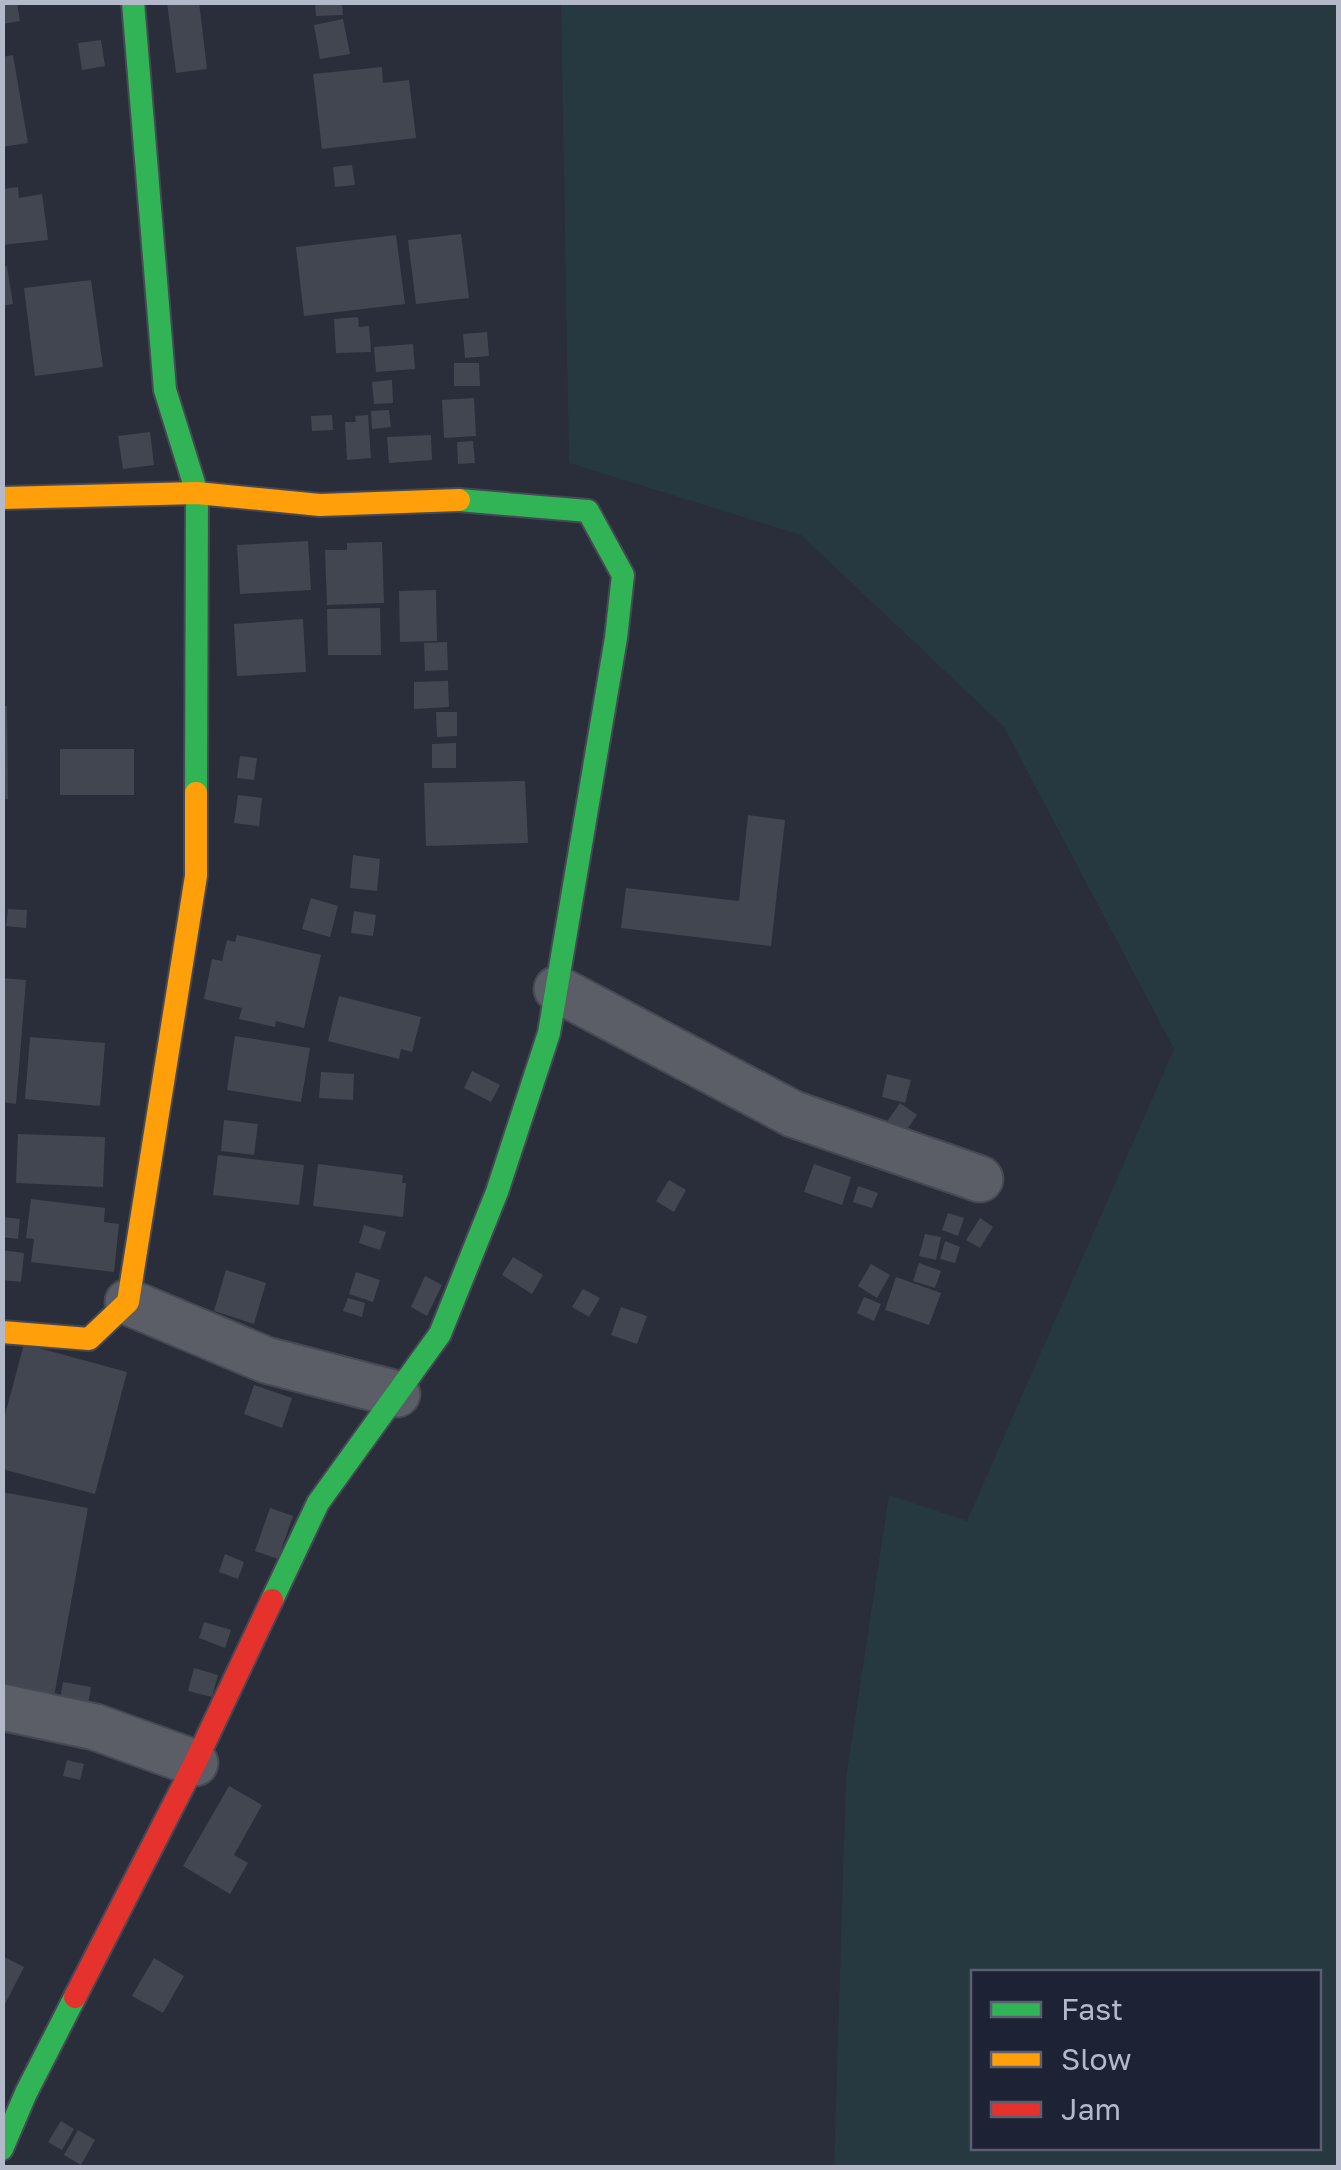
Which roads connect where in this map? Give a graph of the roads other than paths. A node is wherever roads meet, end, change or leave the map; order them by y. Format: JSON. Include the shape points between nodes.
{"nodes":[{"id":1,"x":133,"y":2,"type":"edge"},
{"id":2,"x":197,"y":493,"type":"junction"},
{"id":3,"x":2,"y":498,"type":"edge"},
{"id":4,"x":557,"y":989,"type":"junction"},
{"id":5,"x":980,"y":1179,"type":"dead end"},
{"id":6,"x":128,"y":1302,"type":"junction"},
{"id":7,"x":2,"y":1332,"type":"edge"},
{"id":8,"x":397,"y":1394,"type":"junction"},
{"id":9,"x":2,"y":1707,"type":"edge"},
{"id":10,"x":195,"y":1763,"type":"junction"},
{"id":11,"x":2,"y":2149,"type":"edge"}],
"edges":[{"from":1,"to":2,"type":"street","via":[[165,390]]},
{"from":2,"to":3,"type":"street"},
{"from":2,"to":4,"type":"street","via":[[320,505],[450,498],[588,512],[623,575]]},
{"from":2,"to":6,"type":"street","via":[[196,876]]},
{"from":4,"to":5,"type":"street","via":[[793,1114]]},
{"from":4,"to":8,"type":"street","via":[[549,1033],[490,1210],[440,1334]]},
{"from":6,"to":7,"type":"street","via":[[90,1339]]},
{"from":6,"to":8,"type":"street","via":[[266,1360]]},
{"from":8,"to":10,"type":"street","via":[[318,1503]]},
{"from":9,"to":10,"type":"street","via":[[95,1727]]},
{"from":10,"to":11,"type":"street"}]}
